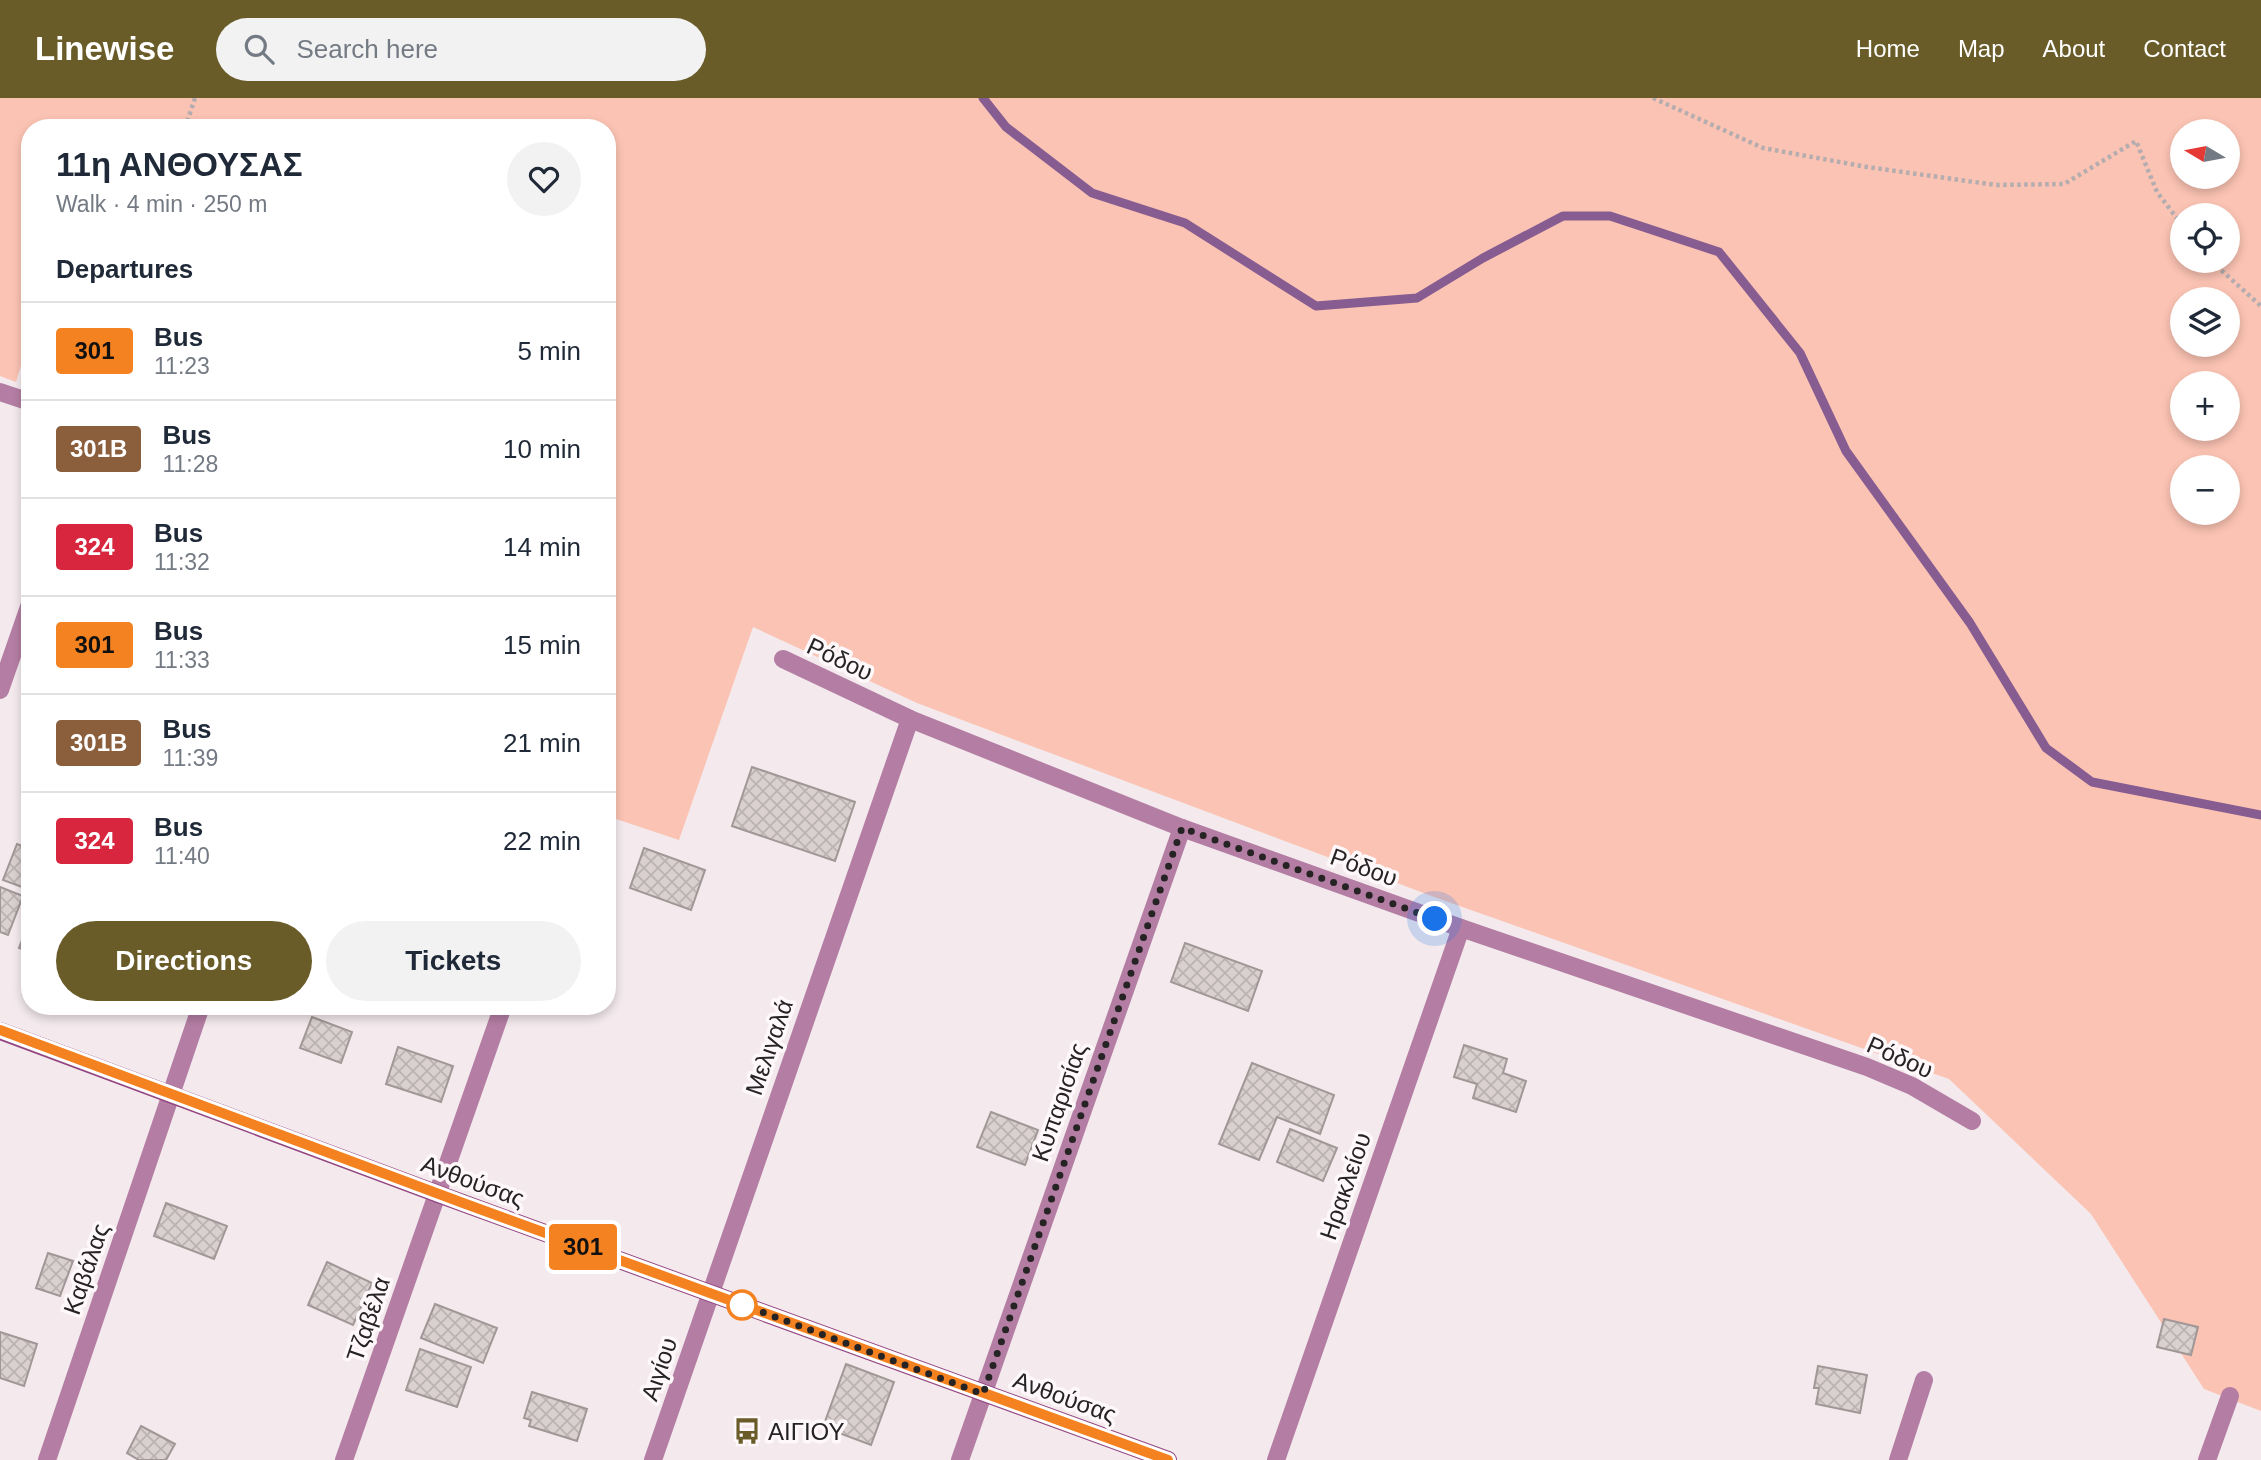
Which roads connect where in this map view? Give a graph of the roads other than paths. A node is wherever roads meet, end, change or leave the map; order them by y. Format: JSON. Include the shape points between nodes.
{"nodes":[{"id":1,"x":0,"y":391,"type":"edge"},
{"id":2,"x":21,"y":399,"type":"edge"},
{"id":3,"x":21,"y":630,"type":"edge"},
{"id":4,"x":783,"y":659,"type":"dead end"},
{"id":5,"x":0,"y":690,"type":"edge"},
{"id":6,"x":910,"y":719,"type":"junction"},
{"id":7,"x":1182,"y":828,"type":"junction"},
{"id":8,"x":1461,"y":928,"type":"junction"},
{"id":9,"x":198,"y":1015,"type":"edge"},
{"id":10,"x":500,"y":1015,"type":"edge"},
{"id":11,"x":0,"y":1031,"type":"edge"},
{"id":12,"x":171,"y":1095,"type":"junction"},
{"id":13,"x":1972,"y":1121,"type":"dead end"},
{"id":14,"x":438,"y":1194,"type":"junction"},
{"id":15,"x":711,"y":1293,"type":"junction"},
{"id":16,"x":1924,"y":1380,"type":"dead end"},
{"id":17,"x":983,"y":1394,"type":"junction"},
{"id":18,"x":2230,"y":1396,"type":"dead end"},
{"id":19,"x":47,"y":1460,"type":"edge"},
{"id":20,"x":344,"y":1460,"type":"edge"},
{"id":21,"x":653,"y":1460,"type":"edge"},
{"id":22,"x":960,"y":1460,"type":"edge"},
{"id":23,"x":1168,"y":1460,"type":"edge"},
{"id":24,"x":1276,"y":1460,"type":"edge"},
{"id":25,"x":1898,"y":1460,"type":"edge"},
{"id":26,"x":2207,"y":1460,"type":"edge"}],
"edges":[{"from":1,"to":2,"type":"street"},
{"from":3,"to":5,"type":"street"},
{"from":4,"to":6,"type":"street","name":"Ρόδου"},
{"from":6,"to":7,"type":"street","name":"Ρόδου"},
{"from":6,"to":15,"type":"street","name":"Μελιγαλά"},
{"from":7,"to":8,"type":"street","name":"Ρόδου"},
{"from":7,"to":17,"type":"street","name":"Κυπαρισίας"},
{"from":8,"to":13,"type":"street","name":"Ρόδου","via":[[1867,1067],[1912,1086]]},
{"from":8,"to":24,"type":"street","name":"Ηρακλείου"},
{"from":9,"to":12,"type":"street","name":"Καβάλας"},
{"from":10,"to":14,"type":"street","name":"Τζαβέλα"},
{"from":11,"to":12,"type":"street","name":"Ανθούσας"},
{"from":12,"to":14,"type":"street","name":"Ανθούσας"},
{"from":12,"to":19,"type":"street","name":"Καβάλας"},
{"from":14,"to":15,"type":"street","name":"Ανθούσας"},
{"from":14,"to":20,"type":"street","name":"Τζαβέλα"},
{"from":15,"to":17,"type":"street","name":"Ανθούσας"},
{"from":15,"to":21,"type":"street","name":"Αιγίου"},
{"from":16,"to":25,"type":"street"},
{"from":17,"to":22,"type":"street","name":"Κυπαρισίας"},
{"from":17,"to":23,"type":"street","name":"Ανθούσας"},
{"from":18,"to":26,"type":"street"}]}
